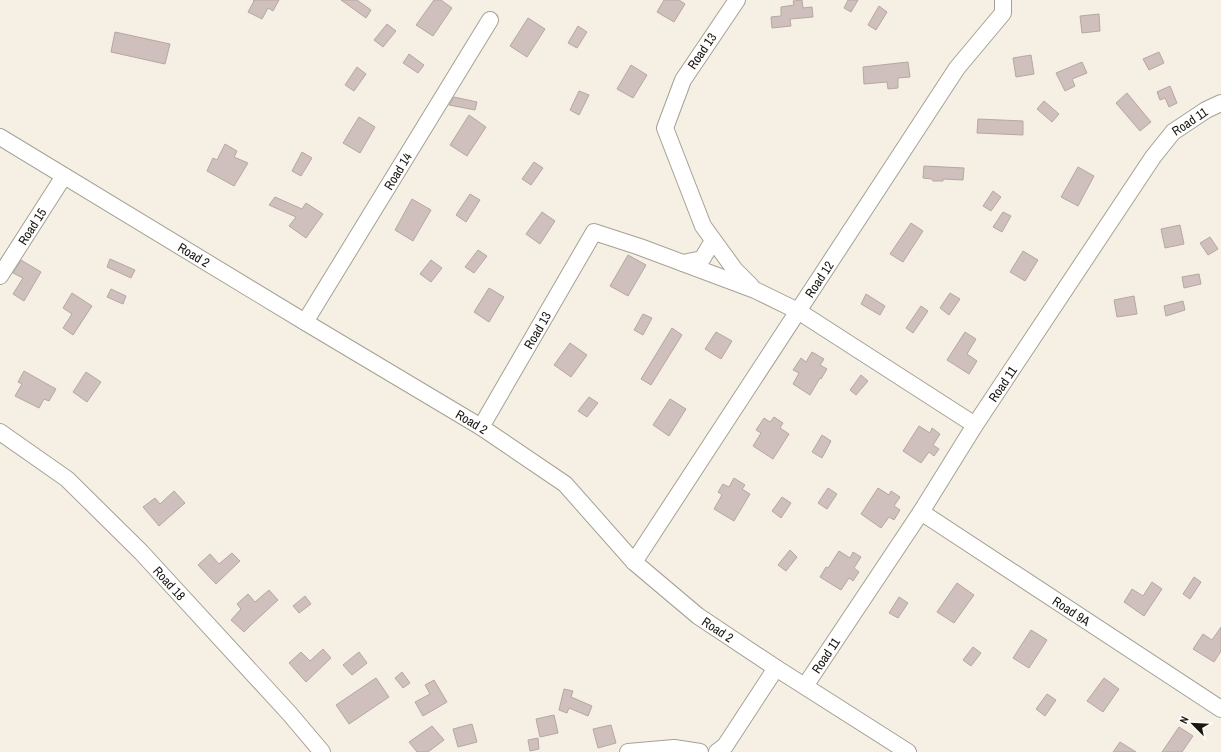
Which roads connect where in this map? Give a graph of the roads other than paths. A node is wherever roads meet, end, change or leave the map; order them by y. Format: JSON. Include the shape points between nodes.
{"nodes":[{"id":1,"x":1003,"y":0,"type":"edge"},
{"id":2,"x":731,"y":3,"type":"edge"},
{"id":3,"x":490,"y":20,"type":"dead end"},
{"id":4,"x":1221,"y":103,"type":"edge"},
{"id":5,"x":0,"y":137,"type":"edge"},
{"id":6,"x":64,"y":176,"type":"junction"},
{"id":7,"x":714,"y":241,"type":"junction"},
{"id":8,"x":683,"y":263,"type":"junction"},
{"id":9,"x":0,"y":276,"type":"edge"},
{"id":10,"x":755,"y":290,"type":"junction"},
{"id":11,"x":798,"y":311,"type":"junction"},
{"id":12,"x":304,"y":322,"type":"junction"},
{"id":13,"x":975,"y":425,"type":"junction"},
{"id":14,"x":481,"y":428,"type":"junction"},
{"id":15,"x":0,"y":432,"type":"edge"},
{"id":16,"x":921,"y":512,"type":"junction"},
{"id":17,"x":634,"y":562,"type":"junction"},
{"id":18,"x":776,"y":668,"type":"junction"},
{"id":19,"x":805,"y":686,"type":"junction"},
{"id":20,"x":1221,"y":710,"type":"edge"},
{"id":21,"x":322,"y":752,"type":"edge"},
{"id":22,"x":628,"y":752,"type":"edge"},
{"id":23,"x":700,"y":752,"type":"edge"},
{"id":24,"x":717,"y":752,"type":"edge"},
{"id":25,"x":907,"y":752,"type":"edge"}],
"edges":[{"from":1,"to":11,"type":"street","name":"Road 12","via":[[1003,13],[957,68]]},
{"from":2,"to":7,"type":"street","name":"Road 13","via":[[683,80],[665,128],[702,226]]},
{"from":3,"to":12,"type":"street","name":"Road 14"},
{"from":4,"to":13,"type":"street","name":"Road 11","via":[[1173,132],[1153,157]]},
{"from":5,"to":6,"type":"street","name":"Road 2"},
{"from":6,"to":9,"type":"street","name":"Road 15"},
{"from":6,"to":12,"type":"street","name":"Road 2"},
{"from":7,"to":8,"type":"street","via":[[702,259]]},
{"from":7,"to":10,"type":"street","via":[[735,270]]},
{"from":8,"to":10,"type":"street"},
{"from":8,"to":14,"type":"street","name":"Road 13","via":[[594,232]]},
{"from":10,"to":11,"type":"street"},
{"from":11,"to":13,"type":"street"},
{"from":11,"to":17,"type":"street","name":"Road 12"},
{"from":12,"to":14,"type":"street","name":"Road 2"},
{"from":13,"to":16,"type":"street","name":"Road 11"},
{"from":14,"to":17,"type":"street","name":"Road 2","via":[[565,484]]},
{"from":15,"to":21,"type":"street","name":"Road 18","via":[[66,479],[141,552]]},
{"from":16,"to":19,"type":"street","name":"Road 11"},
{"from":16,"to":20,"type":"street","name":"Road 9A"},
{"from":17,"to":18,"type":"street","name":"Road 2","via":[[698,616]]},
{"from":18,"to":19,"type":"street","name":"Road 2"},
{"from":18,"to":24,"type":"street","via":[[725,746]]},
{"from":19,"to":25,"type":"street","name":"Road 2"},
{"from":22,"to":23,"type":"street","via":[[674,748]]}]}
